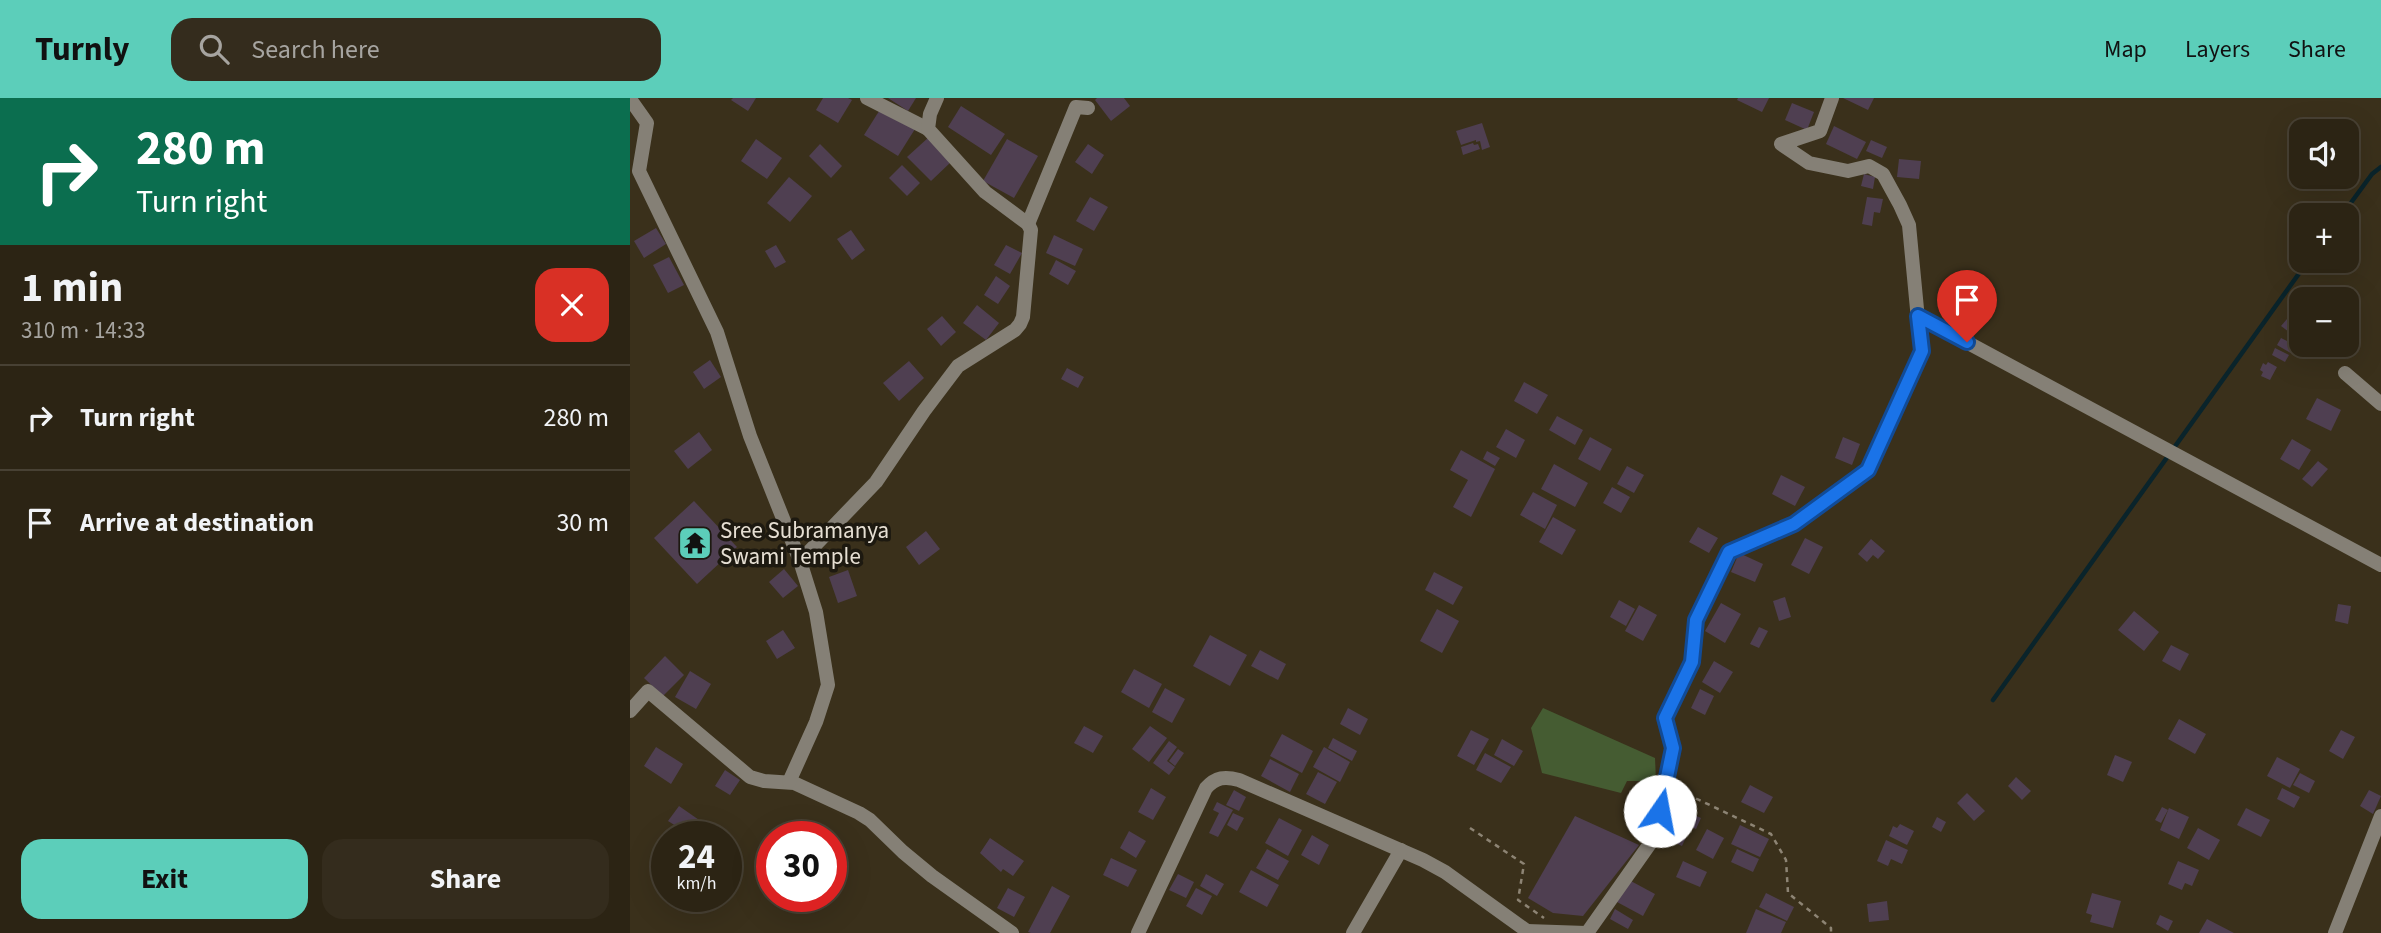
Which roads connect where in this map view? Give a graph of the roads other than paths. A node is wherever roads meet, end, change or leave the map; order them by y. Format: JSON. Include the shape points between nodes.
{"nodes":[{"id":1,"x":867,"y":98,"type":"edge"},
{"id":2,"x":937,"y":98,"type":"edge"},
{"id":3,"x":1832,"y":98,"type":"edge"},
{"id":4,"x":630,"y":99,"type":"edge"},
{"id":5,"x":1088,"y":108,"type":"dead end"},
{"id":6,"x":928,"y":129,"type":"junction"},
{"id":7,"x":1028,"y":224,"type":"junction"},
{"id":8,"x":1918,"y":316,"type":"junction"},
{"id":9,"x":2344,"y":373,"type":"dead end"},
{"id":10,"x":2381,"y":404,"type":"edge"},
{"id":11,"x":800,"y":561,"type":"junction"},
{"id":12,"x":2381,"y":565,"type":"edge"},
{"id":13,"x":630,"y":711,"type":"edge"},
{"id":14,"x":789,"y":782,"type":"junction"},
{"id":15,"x":2381,"y":816,"type":"edge"},
{"id":16,"x":1401,"y":850,"type":"junction"},
{"id":17,"x":1526,"y":932,"type":"edge"},
{"id":18,"x":1012,"y":933,"type":"edge"},
{"id":19,"x":1138,"y":933,"type":"edge"},
{"id":20,"x":1353,"y":933,"type":"edge"},
{"id":21,"x":1587,"y":933,"type":"edge"},
{"id":22,"x":2335,"y":933,"type":"edge"}],
"edges":[{"from":1,"to":6,"type":"street"},
{"from":2,"to":6,"type":"street"},
{"from":3,"to":8,"type":"street","via":[[1821,131],[1781,144],[1809,163],[1848,171],[1869,166],[1883,174],[1909,225]]},
{"from":4,"to":11,"type":"street","via":[[647,123],[639,171],[718,332],[750,436]]},
{"from":5,"to":7,"type":"street","via":[[1076,107]]},
{"from":6,"to":7,"type":"street","via":[[985,192]]},
{"from":7,"to":11,"type":"street","via":[[1020,324],[958,366],[876,482]]},
{"from":8,"to":12,"type":"street"},
{"from":8,"to":21,"type":"street","via":[[1922,351],[1868,470],[1794,524],[1729,552],[1696,620],[1692,662],[1665,718],[1673,748],[1654,838]]},
{"from":9,"to":10,"type":"street"},
{"from":11,"to":14,"type":"street","via":[[816,612],[828,685],[817,722]]},
{"from":13,"to":14,"type":"street","via":[[648,691],[750,777]]},
{"from":14,"to":18,"type":"street","via":[[870,820],[932,876]]},
{"from":15,"to":22,"type":"street"},
{"from":16,"to":17,"type":"street","via":[[1445,872]]},
{"from":16,"to":19,"type":"street","via":[[1239,780],[1222,777],[1206,788]]},
{"from":16,"to":20,"type":"street"},
{"from":17,"to":21,"type":"street"}]}
